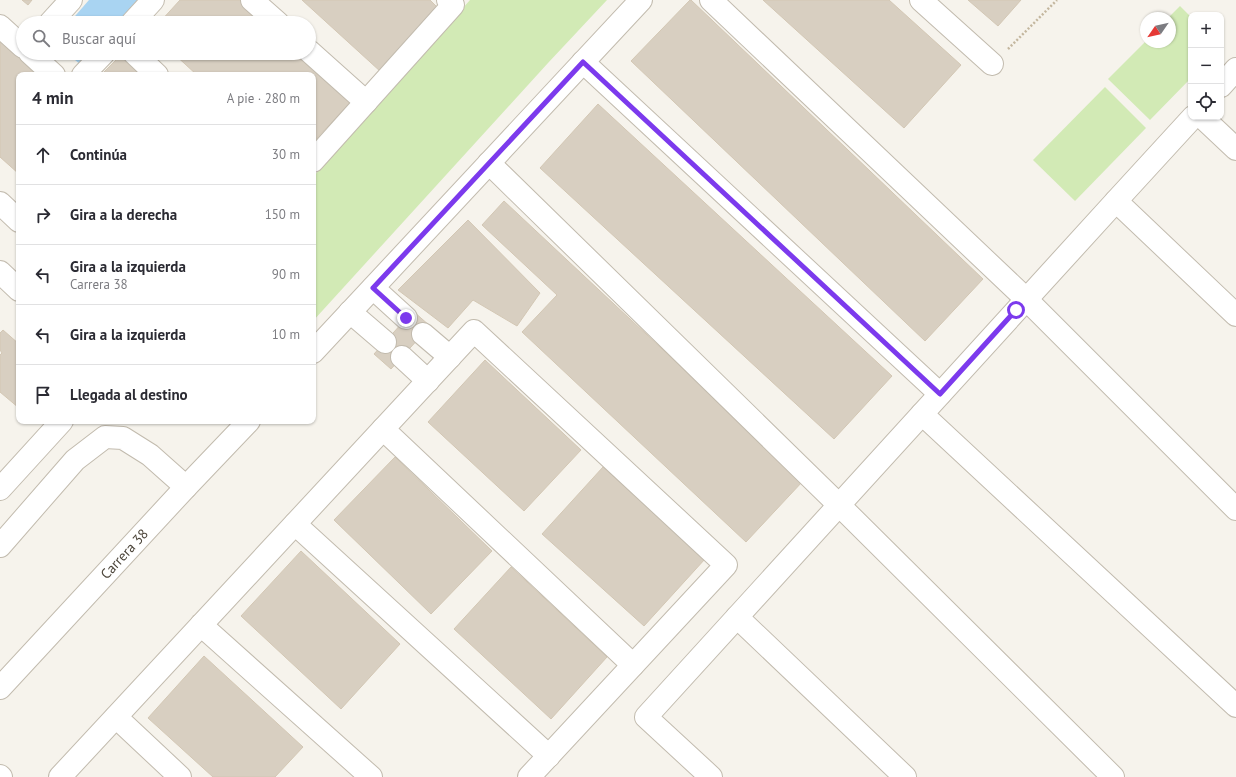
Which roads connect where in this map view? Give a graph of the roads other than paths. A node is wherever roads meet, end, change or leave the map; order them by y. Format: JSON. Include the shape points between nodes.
{"nodes":[{"id":1,"x":71,"y":0,"type":"edge"},
{"id":2,"x":153,"y":0,"type":"edge"},
{"id":3,"x":252,"y":0,"type":"edge"},
{"id":4,"x":448,"y":0,"type":"edge"},
{"id":5,"x":641,"y":0,"type":"edge"},
{"id":6,"x":711,"y":0,"type":"edge"},
{"id":7,"x":921,"y":0,"type":"edge"},
{"id":8,"x":56,"y":16,"type":"edge"},
{"id":9,"x":138,"y":16,"type":"edge"},
{"id":10,"x":270,"y":16,"type":"edge"},
{"id":11,"x":0,"y":26,"type":"edge"},
{"id":12,"x":16,"y":41,"type":"edge"},
{"id":13,"x":316,"y":57,"type":"edge"},
{"id":14,"x":38,"y":60,"type":"edge"},
{"id":15,"x":97,"y":60,"type":"edge"},
{"id":16,"x":141,"y":60,"type":"edge"},
{"id":17,"x":583,"y":62,"type":"junction"},
{"id":18,"x":992,"y":64,"type":"road end"},
{"id":19,"x":1236,"y":69,"type":"edge"},
{"id":20,"x":51,"y":72,"type":"edge"},
{"id":21,"x":86,"y":72,"type":"edge"},
{"id":22,"x":154,"y":72,"type":"edge"},
{"id":23,"x":1223,"y":84,"type":"edge"},
{"id":24,"x":366,"y":102,"type":"junction"},
{"id":25,"x":1190,"y":120,"type":"edge"},
{"id":26,"x":1205,"y":120,"type":"edge"},
{"id":27,"x":1236,"y":149,"type":"edge"},
{"id":28,"x":316,"y":158,"type":"edge"},
{"id":29,"x":489,"y":163,"type":"junction"},
{"id":30,"x":1116,"y":201,"type":"junction"},
{"id":31,"x":0,"y":203,"type":"edge"},
{"id":32,"x":16,"y":218,"type":"edge"},
{"id":33,"x":0,"y":272,"type":"edge"},
{"id":34,"x":16,"y":287,"type":"edge"},
{"id":35,"x":373,"y":288,"type":"junction"},
{"id":36,"x":1026,"y":300,"type":"junction"},
{"id":37,"x":350,"y":312,"type":"junction"},
{"id":38,"x":1236,"y":315,"type":"edge"},
{"id":39,"x":406,"y":318,"type":"dead end"},
{"id":40,"x":423,"y":334,"type":"dead end"},
{"id":41,"x":385,"y":342,"type":"dead end"},
{"id":42,"x":316,"y":349,"type":"edge"},
{"id":43,"x":402,"y":357,"type":"dead end"},
{"id":44,"x":450,"y":357,"type":"junction"},
{"id":45,"x":428,"y":381,"type":"junction"},
{"id":46,"x":940,"y":394,"type":"junction"},
{"id":47,"x":922,"y":414,"type":"junction"},
{"id":48,"x":59,"y":424,"type":"edge"},
{"id":49,"x":241,"y":424,"type":"edge"},
{"id":50,"x":112,"y":429,"type":"edge"},
{"id":51,"x":383,"y":429,"type":"junction"},
{"id":52,"x":186,"y":487,"type":"junction"},
{"id":53,"x":0,"y":489,"type":"edge"},
{"id":54,"x":839,"y":505,"type":"junction"},
{"id":55,"x":1236,"y":509,"type":"edge"},
{"id":56,"x":295,"y":524,"type":"junction"},
{"id":57,"x":0,"y":546,"type":"edge"},
{"id":58,"x":737,"y":617,"type":"junction"},
{"id":59,"x":201,"y":625,"type":"junction"},
{"id":60,"x":633,"y":665,"type":"junction"},
{"id":61,"x":0,"y":688,"type":"edge"},
{"id":62,"x":1236,"y":706,"type":"edge"},
{"id":63,"x":116,"y":717,"type":"junction"},
{"id":64,"x":549,"y":756,"type":"junction"},
{"id":65,"x":60,"y":777,"type":"edge"},
{"id":66,"x":180,"y":777,"type":"edge"},
{"id":67,"x":371,"y":777,"type":"edge"},
{"id":68,"x":529,"y":777,"type":"edge"},
{"id":69,"x":711,"y":777,"type":"edge"},
{"id":70,"x":905,"y":777,"type":"edge"},
{"id":71,"x":1114,"y":777,"type":"edge"}],
"edges":[{"from":1,"to":8,"type":"street"},
{"from":2,"to":9,"type":"street"},
{"from":3,"to":10,"type":"street"},
{"from":4,"to":24,"type":"street","via":[[454,5]]},
{"from":5,"to":17,"type":"street"},
{"from":6,"to":36,"type":"street"},
{"from":7,"to":18,"type":"street"},
{"from":11,"to":12,"type":"street"},
{"from":13,"to":24,"type":"street"},
{"from":14,"to":20,"type":"street"},
{"from":15,"to":21,"type":"street"},
{"from":16,"to":22,"type":"street"},
{"from":17,"to":29,"type":"street"},
{"from":17,"to":46,"type":"street"},
{"from":19,"to":23,"type":"street"},
{"from":24,"to":28,"type":"street"},
{"from":25,"to":30,"type":"street"},
{"from":26,"to":27,"type":"street"},
{"from":29,"to":35,"type":"street"},
{"from":29,"to":54,"type":"street"},
{"from":30,"to":36,"type":"street"},
{"from":30,"to":38,"type":"street"},
{"from":31,"to":32,"type":"street"},
{"from":33,"to":34,"type":"street"},
{"from":35,"to":37,"type":"street"},
{"from":35,"to":39,"type":"street"},
{"from":36,"to":46,"type":"street"},
{"from":36,"to":55,"type":"street"},
{"from":37,"to":41,"type":"street"},
{"from":37,"to":42,"type":"street"},
{"from":40,"to":44,"type":"street"},
{"from":43,"to":45,"type":"street"},
{"from":44,"to":45,"type":"street"},
{"from":44,"to":60,"type":"street","via":[[474,331],[726,565]]},
{"from":45,"to":51,"type":"street"},
{"from":46,"to":47,"type":"street"},
{"from":47,"to":54,"type":"street"},
{"from":47,"to":62,"type":"street"},
{"from":48,"to":53,"type":"street"},
{"from":49,"to":52,"type":"street","name":"Carrera 38"},
{"from":50,"to":52,"type":"street","via":[[150,455]]},
{"from":50,"to":57,"type":"street","via":[[75,460]]},
{"from":51,"to":56,"type":"street"},
{"from":51,"to":60,"type":"street"},
{"from":52,"to":61,"type":"street","name":"Carrera 38"},
{"from":54,"to":58,"type":"street"},
{"from":54,"to":71,"type":"street"},
{"from":56,"to":59,"type":"street"},
{"from":56,"to":64,"type":"street"},
{"from":58,"to":69,"type":"street","via":[[646,717]]},
{"from":58,"to":70,"type":"street"},
{"from":59,"to":63,"type":"street"},
{"from":59,"to":67,"type":"street"},
{"from":60,"to":64,"type":"street"},
{"from":63,"to":65,"type":"street"},
{"from":63,"to":66,"type":"street"},
{"from":64,"to":68,"type":"street"}]}
